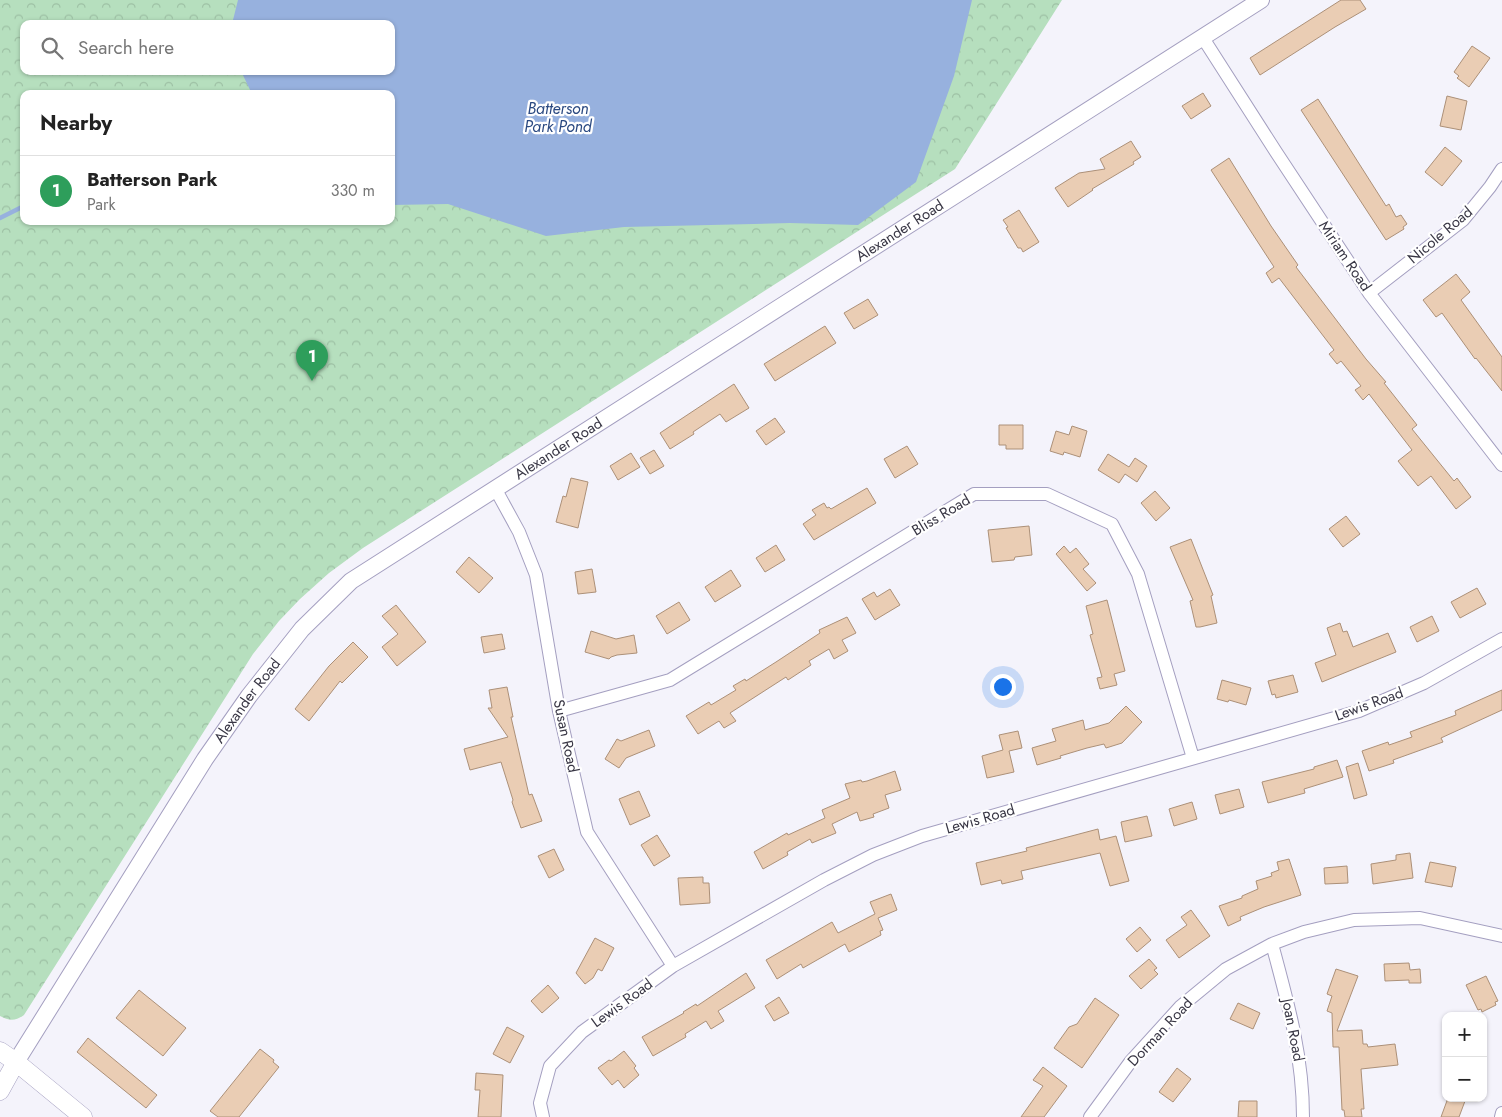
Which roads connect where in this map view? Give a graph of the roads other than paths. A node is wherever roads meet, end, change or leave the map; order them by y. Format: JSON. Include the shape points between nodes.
{"nodes":[{"id":1,"x":1261,"y":0,"type":"edge"},
{"id":2,"x":1203,"y":38,"type":"junction"},
{"id":3,"x":1502,"y":169,"type":"edge"},
{"id":4,"x":1369,"y":293,"type":"junction"},
{"id":5,"x":1502,"y":464,"type":"edge"},
{"id":6,"x":496,"y":490,"type":"junction"},
{"id":7,"x":1502,"y":639,"type":"edge"},
{"id":8,"x":559,"y":711,"type":"junction"},
{"id":9,"x":1192,"y":758,"type":"junction"},
{"id":10,"x":1502,"y":936,"type":"edge"},
{"id":11,"x":1272,"y":944,"type":"junction"},
{"id":12,"x":673,"y":966,"type":"junction"},
{"id":13,"x":0,"y":1051,"type":"edge"},
{"id":14,"x":16,"y":1062,"type":"junction"},
{"id":15,"x":0,"y":1091,"type":"edge"},
{"id":16,"x":1502,"y":1113,"type":"edge"},
{"id":17,"x":83,"y":1117,"type":"edge"},
{"id":18,"x":543,"y":1117,"type":"edge"},
{"id":19,"x":1090,"y":1117,"type":"edge"},
{"id":20,"x":1303,"y":1117,"type":"edge"},
{"id":21,"x":1501,"y":1117,"type":"edge"}],
"edges":[{"from":1,"to":2,"type":"street","name":"Alexander Road"},
{"from":2,"to":4,"type":"street","name":"Miriam Road"},
{"from":2,"to":6,"type":"street","name":"Alexander Road"},
{"from":3,"to":4,"type":"street","name":"Nicole Road","via":[[1463,220]]},
{"from":4,"to":5,"type":"street","name":"Miriam Road"},
{"from":6,"to":8,"type":"street","name":"Susan Road","via":[[519,532],[536,575]]},
{"from":6,"to":14,"type":"street","name":"Alexander Road","via":[[352,581],[302,629],[205,759]]},
{"from":7,"to":9,"type":"street","name":"Lewis Road","via":[[1424,683],[1358,711]]},
{"from":8,"to":9,"type":"street","name":"Bliss Road","via":[[670,680],[974,494],[1047,494],[1112,524],[1138,574]]},
{"from":8,"to":12,"type":"street","name":"Susan Road","via":[[587,832]]},
{"from":9,"to":12,"type":"street","name":"Lewis Road","via":[[922,836],[873,855]]},
{"from":10,"to":11,"type":"street","name":"Dorman Road","via":[[1420,918],[1354,920],[1304,932]]},
{"from":11,"to":19,"type":"street","name":"Dorman Road","via":[[1226,969],[1180,1007],[1131,1061]]},
{"from":11,"to":20,"type":"street","name":"Joan Road","via":[[1293,1019],[1303,1086]]},
{"from":12,"to":18,"type":"street","name":"Lewis Road","via":[[582,1032],[550,1066],[540,1103]]},
{"from":13,"to":14,"type":"main road"},
{"from":14,"to":15,"type":"main road"},
{"from":14,"to":17,"type":"main road"},
{"from":16,"to":21,"type":"street"}]}
